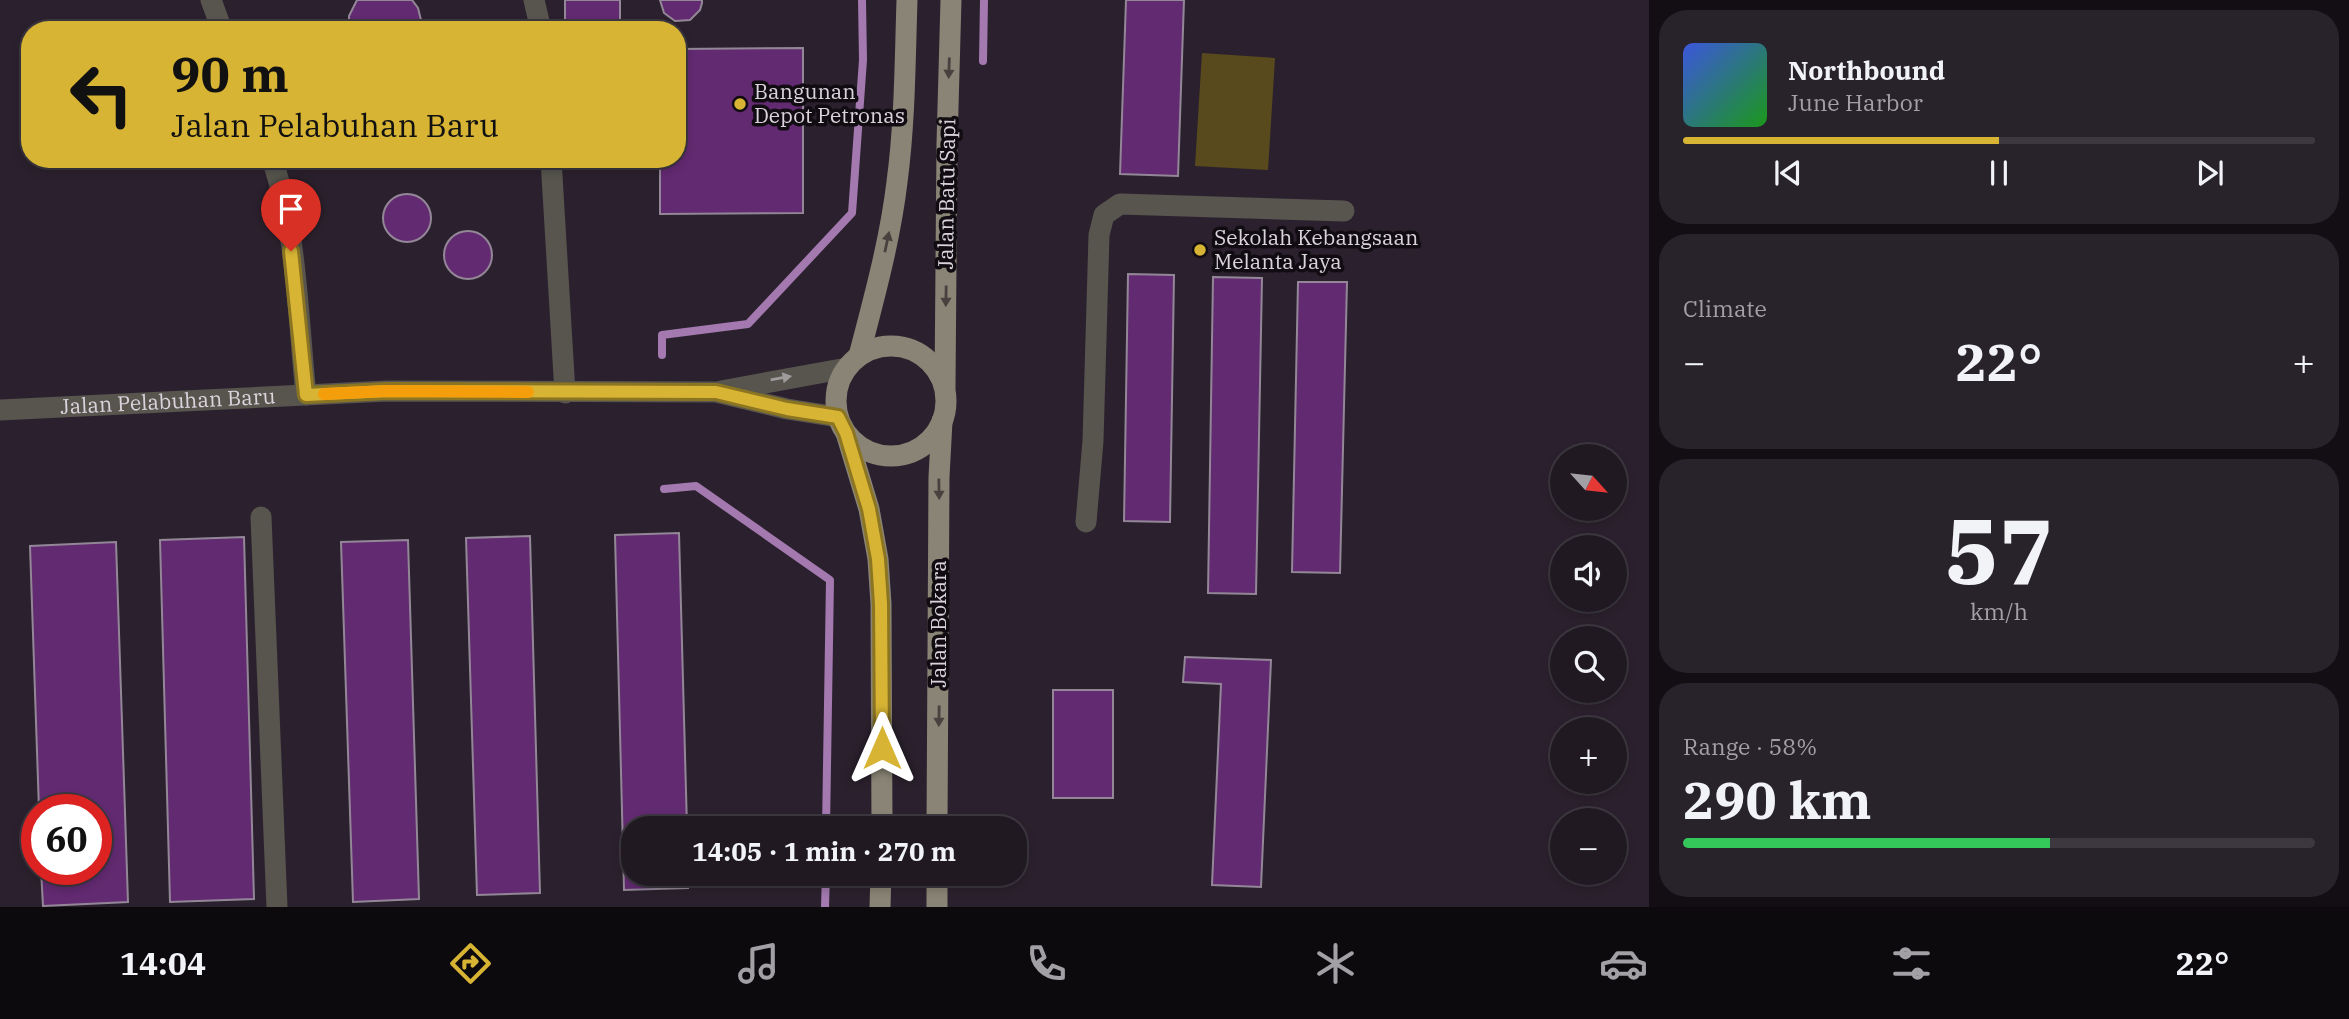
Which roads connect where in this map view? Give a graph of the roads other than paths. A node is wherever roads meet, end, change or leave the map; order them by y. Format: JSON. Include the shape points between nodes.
{"nodes":[{"id":1,"x":211,"y":0,"type":"edge"},
{"id":2,"x":534,"y":0,"type":"edge"},
{"id":3,"x":906,"y":0,"type":"edge"},
{"id":4,"x":951,"y":0,"type":"edge"},
{"id":5,"x":219,"y":21,"type":"edge"},
{"id":6,"x":539,"y":21,"type":"edge"},
{"id":7,"x":275,"y":168,"type":"edge"},
{"id":8,"x":552,"y":168,"type":"edge"},
{"id":9,"x":1344,"y":211,"type":"dead end"},
{"id":10,"x":853,"y":362,"type":"junction"},
{"id":11,"x":944,"y":387,"type":"junction"},
{"id":12,"x":716,"y":392,"type":"junction"},
{"id":13,"x":565,"y":393,"type":"junction"},
{"id":14,"x":306,"y":395,"type":"junction"},
{"id":15,"x":0,"y":410,"type":"edge"},
{"id":16,"x":942,"y":421,"type":"junction"},
{"id":17,"x":842,"y":425,"type":"junction"},
{"id":18,"x":261,"y":517,"type":"dead end"},
{"id":19,"x":1086,"y":522,"type":"dead end"},
{"id":20,"x":881,"y":816,"type":"edge"},
{"id":21,"x":937,"y":816,"type":"edge"},
{"id":22,"x":881,"y":886,"type":"edge"},
{"id":23,"x":937,"y":886,"type":"edge"},
{"id":24,"x":277,"y":907,"type":"edge"},
{"id":25,"x":880,"y":907,"type":"edge"},
{"id":26,"x":937,"y":907,"type":"edge"}],
"edges":[{"from":1,"to":5,"type":"street"},
{"from":2,"to":6,"type":"street"},
{"from":10,"to":3,"type":"main road","name":"Jalan Batu Sapi","one_way":true,"via":[[888,242],[897,184],[905,114]]},
{"from":4,"to":11,"type":"main road","name":"Jalan Batu Sapi","one_way":true},
{"from":7,"to":14,"type":"street","via":[[288,226]]},
{"from":8,"to":13,"type":"street"},
{"from":9,"to":19,"type":"street","via":[[1120,204],[1104,215],[1099,235]]},
{"from":10,"to":11,"type":"main road","via":[[875,348],[911,349],[938,371]]},
{"from":12,"to":10,"type":"street","one_way":true},
{"from":10,"to":17,"type":"main road","via":[[838,392]]},
{"from":11,"to":16,"type":"main road"},
{"from":12,"to":13,"type":"street","name":"Jalan Pelabuhan Baru"},
{"from":12,"to":17,"type":"street","name":"Jalan Pelabuhan Baru"},
{"from":13,"to":14,"type":"street","name":"Jalan Pelabuhan Baru"},
{"from":14,"to":15,"type":"street","name":"Jalan Pelabuhan Baru"},
{"from":16,"to":17,"type":"main road","via":[[921,447],[889,456],[858,445]]},
{"from":16,"to":21,"type":"main road","name":"Jalan Bokara","one_way":true},
{"from":17,"to":20,"type":"main road","via":[[869,509],[878,559]]},
{"from":18,"to":24,"type":"street"},
{"from":22,"to":25,"type":"main road"},
{"from":23,"to":26,"type":"main road"}]}
